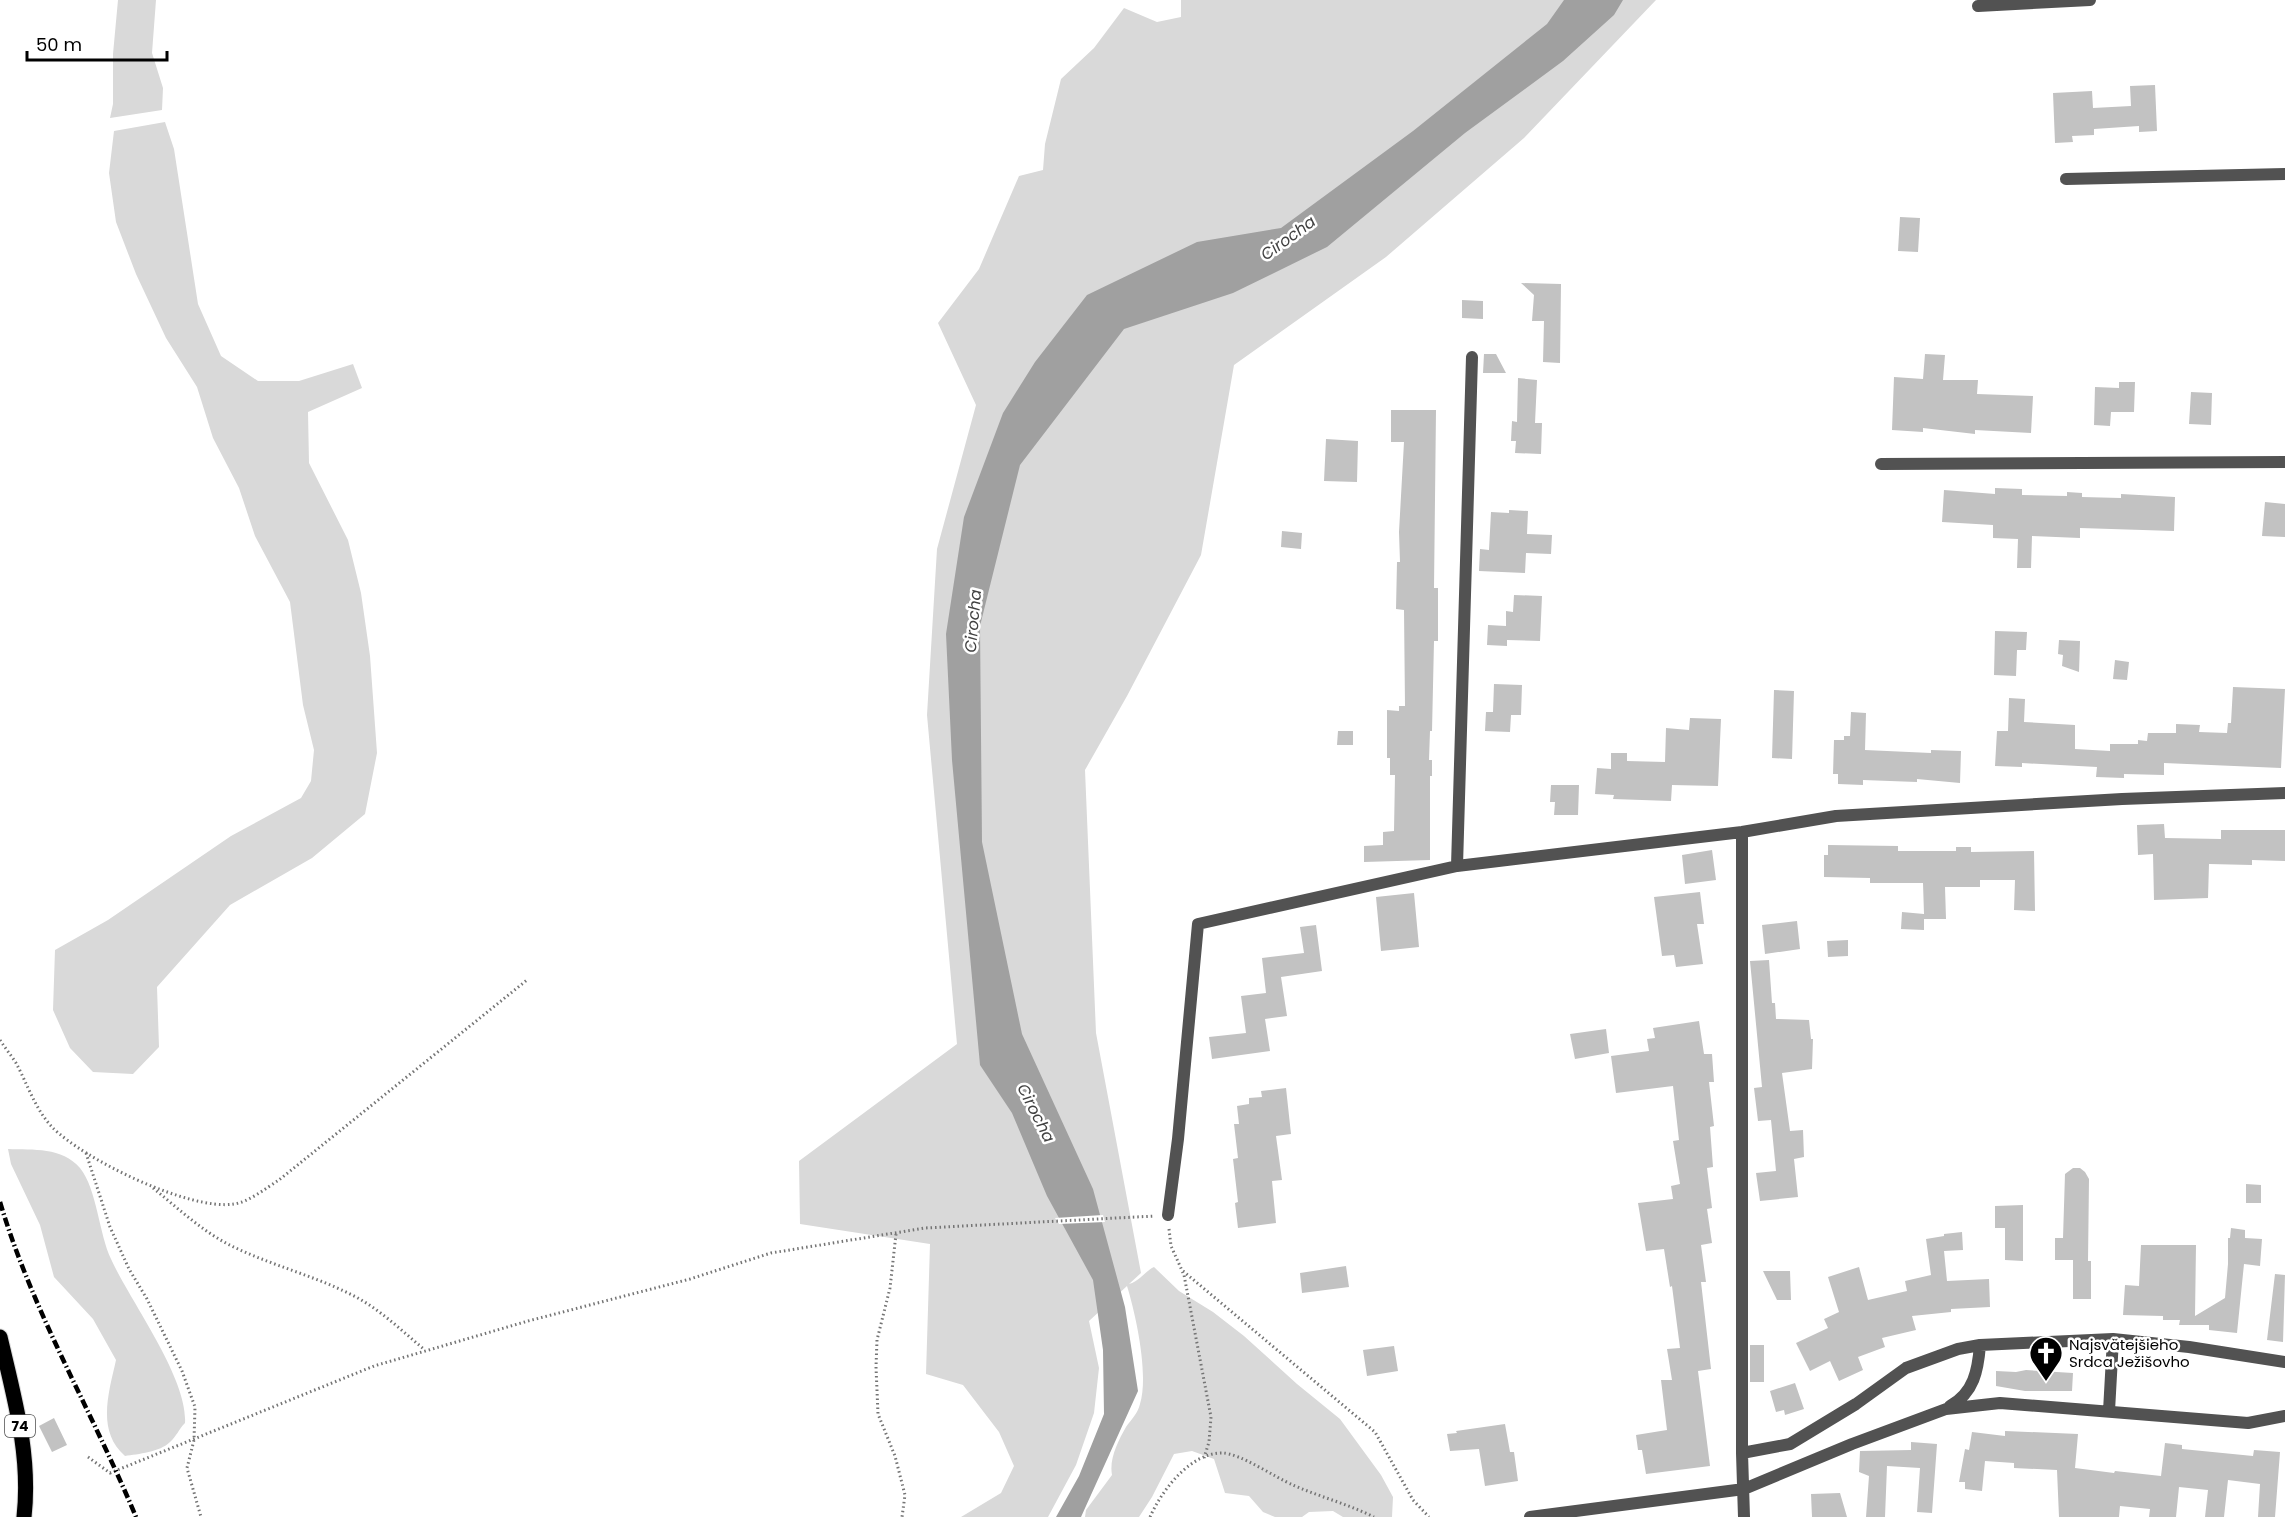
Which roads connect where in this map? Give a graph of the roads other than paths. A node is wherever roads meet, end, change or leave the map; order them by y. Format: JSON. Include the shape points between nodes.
{"nodes":[{"id":1,"x":2090,"y":0,"type":"edge"},
{"id":2,"x":1978,"y":6,"type":"dead end"},
{"id":3,"x":2285,"y":174,"type":"edge"},
{"id":4,"x":2066,"y":179,"type":"dead end"},
{"id":5,"x":1472,"y":357,"type":"dead end"},
{"id":6,"x":2285,"y":462,"type":"edge"},
{"id":7,"x":1881,"y":464,"type":"dead end"},
{"id":8,"x":2285,"y":793,"type":"edge"},
{"id":9,"x":1742,"y":832,"type":"junction"},
{"id":10,"x":1457,"y":866,"type":"junction"},
{"id":11,"x":1168,"y":1215,"type":"road end"},
{"id":12,"x":0,"y":1337,"type":"edge"},
{"id":13,"x":2113,"y":1339,"type":"junction"},
{"id":14,"x":1980,"y":1345,"type":"junction"},
{"id":15,"x":2285,"y":1362,"type":"edge"},
{"id":16,"x":1946,"y":1408,"type":"junction"},
{"id":17,"x":2109,"y":1411,"type":"junction"},
{"id":18,"x":2285,"y":1416,"type":"edge"},
{"id":19,"x":1742,"y":1453,"type":"junction"},
{"id":20,"x":1744,"y":1489,"type":"junction"},
{"id":21,"x":24,"y":1517,"type":"edge"},
{"id":22,"x":1530,"y":1517,"type":"edge"},
{"id":23,"x":1744,"y":1517,"type":"edge"}],
"edges":[{"from":1,"to":2,"type":"street"},
{"from":3,"to":4,"type":"street"},
{"from":5,"to":10,"type":"street"},
{"from":6,"to":7,"type":"street"},
{"from":8,"to":9,"type":"street","via":[[1836,816]]},
{"from":9,"to":10,"type":"street"},
{"from":9,"to":19,"type":"street"},
{"from":10,"to":11,"type":"street","via":[[1198,924]]},
{"from":12,"to":21,"type":"main road","number":"74","via":[[25,1453]]},
{"from":13,"to":14,"type":"street"},
{"from":13,"to":15,"type":"street"},
{"from":13,"to":17,"type":"street"},
{"from":14,"to":16,"type":"street","via":[[1979,1364],[1967,1393]]},
{"from":14,"to":19,"type":"street","via":[[1906,1368],[1790,1444]]},
{"from":16,"to":17,"type":"street","via":[[2000,1403]]},
{"from":16,"to":20,"type":"street"},
{"from":17,"to":18,"type":"street","via":[[2248,1423]]},
{"from":19,"to":20,"type":"street"},
{"from":20,"to":22,"type":"street"},
{"from":20,"to":23,"type":"street"}]}
